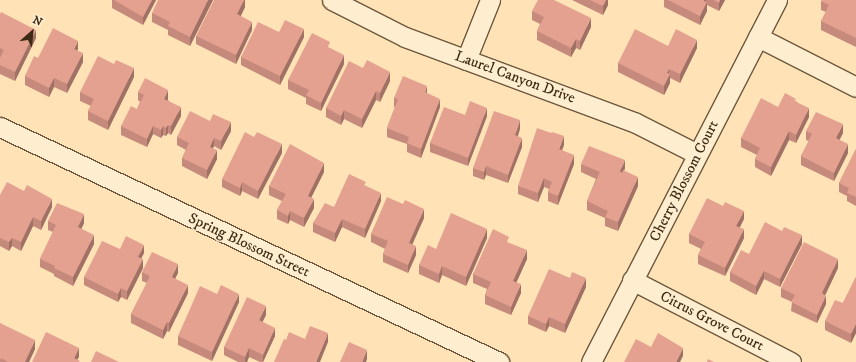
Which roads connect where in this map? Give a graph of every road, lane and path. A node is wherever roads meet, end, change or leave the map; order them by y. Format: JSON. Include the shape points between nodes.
{"nodes":[{"id":1,"x":332,"y":0,"type":"edge"},
{"id":2,"x":490,"y":0,"type":"edge"},
{"id":3,"x":777,"y":0,"type":"edge"},
{"id":4,"x":758,"y":37,"type":"junction"},
{"id":5,"x":466,"y":60,"type":"junction"},
{"id":6,"x":856,"y":87,"type":"edge"},
{"id":7,"x":1,"y":130,"type":"edge"},
{"id":8,"x":698,"y":154,"type":"junction"},
{"id":9,"x":632,"y":280,"type":"junction"},
{"id":10,"x":499,"y":362,"type":"edge"},
{"id":11,"x":590,"y":362,"type":"edge"},
{"id":12,"x":791,"y":362,"type":"edge"}],
"edges":[{"from":1,"to":5,"type":"street","name":"Laurel Canyon Drive","via":[[405,37]]},
{"from":2,"to":5,"type":"street"},
{"from":3,"to":4,"type":"street","name":"Cherry Blossom Court"},
{"from":4,"to":6,"type":"street"},
{"from":4,"to":8,"type":"street","name":"Cherry Blossom Court"},
{"from":5,"to":8,"type":"street","name":"Laurel Canyon Drive","via":[[636,124]]},
{"from":7,"to":10,"type":"street","name":"Spring Blossom Street"},
{"from":8,"to":9,"type":"street","name":"Cherry Blossom Court"},
{"from":9,"to":11,"type":"street","name":"Cherry Blossom Court"},
{"from":9,"to":12,"type":"street","name":"Citrus Grove Court"}]}
